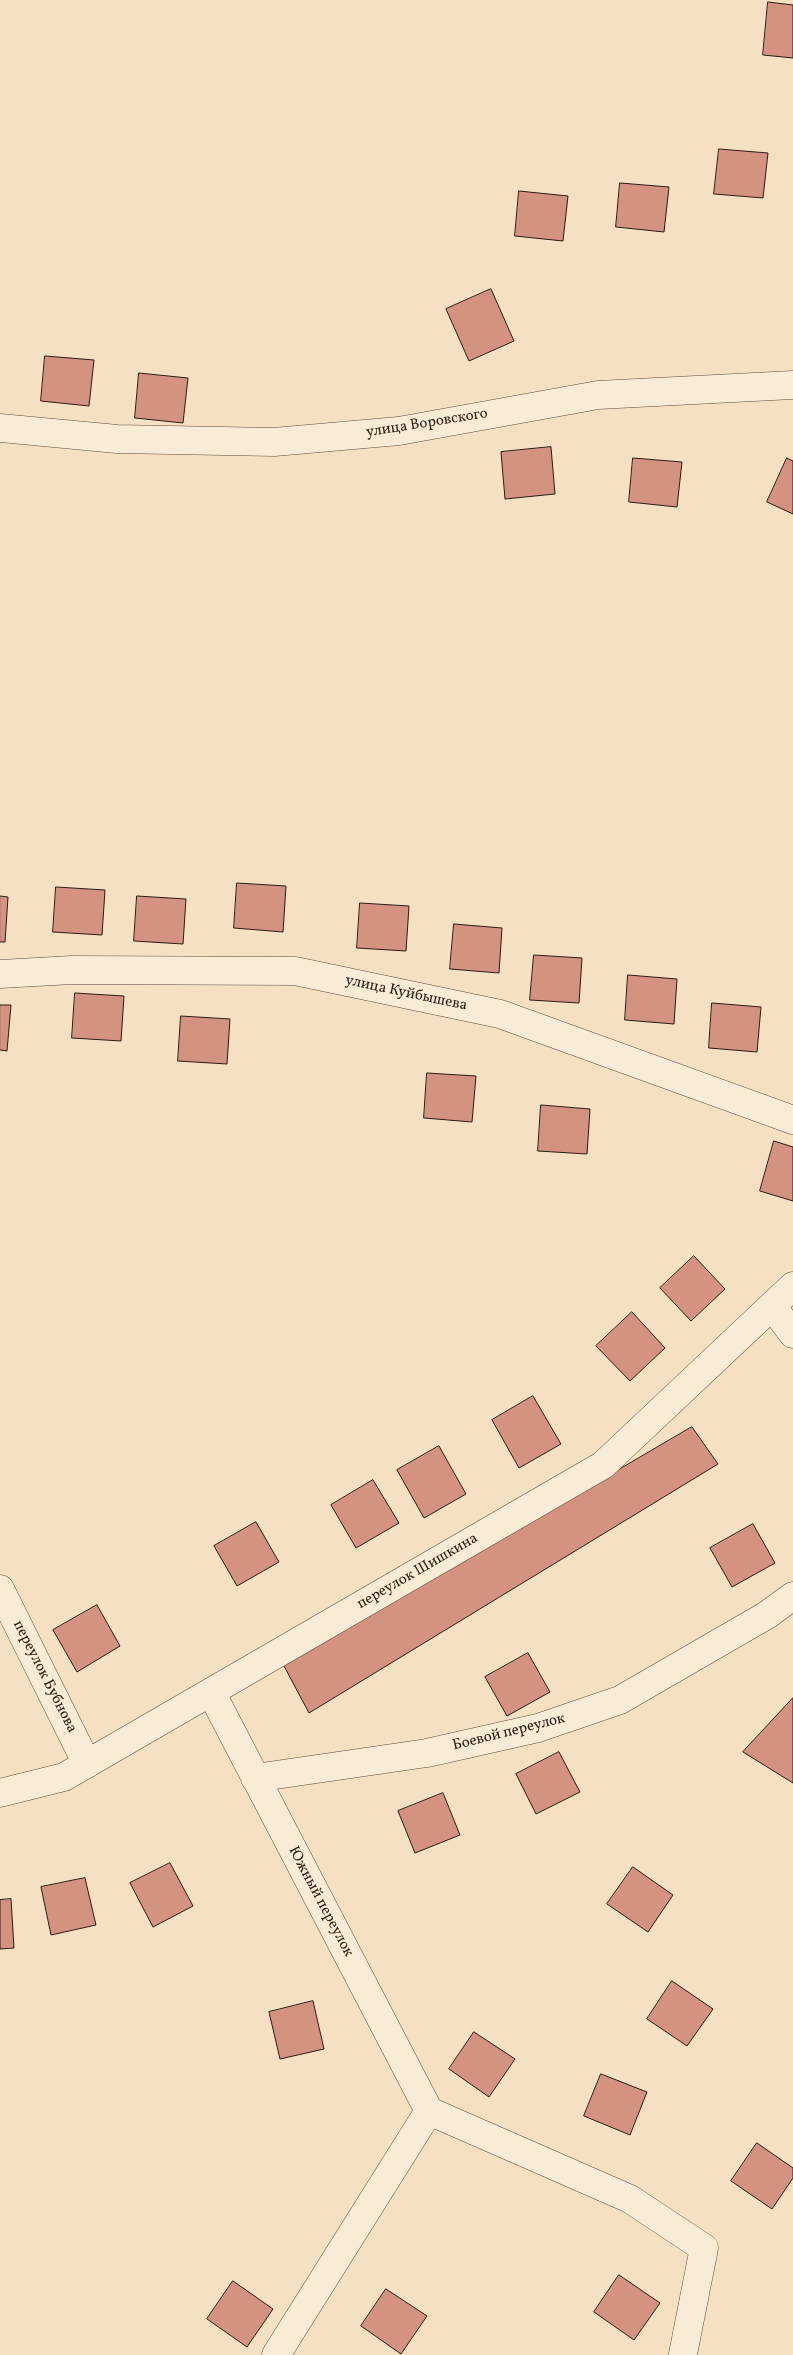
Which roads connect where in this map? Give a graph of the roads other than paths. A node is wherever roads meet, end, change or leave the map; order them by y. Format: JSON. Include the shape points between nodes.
{"nodes":[{"id":1,"x":793,"y":385,"type":"edge"},
{"id":2,"x":0,"y":428,"type":"edge"},
{"id":3,"x":0,"y":974,"type":"edge"},
{"id":4,"x":793,"y":1120,"type":"edge"},
{"id":5,"x":793,"y":1286,"type":"edge"},
{"id":6,"x":772,"y":1306,"type":"junction"},
{"id":7,"x":793,"y":1334,"type":"edge"},
{"id":8,"x":0,"y":1589,"type":"edge"},
{"id":9,"x":793,"y":1596,"type":"edge"},
{"id":10,"x":211,"y":1692,"type":"junction"},
{"id":11,"x":87,"y":1764,"type":"junction"},
{"id":12,"x":255,"y":1778,"type":"junction"},
{"id":13,"x":0,"y":1792,"type":"edge"},
{"id":14,"x":429,"y":2111,"type":"junction"},
{"id":15,"x":683,"y":2354,"type":"dead end"},
{"id":16,"x":276,"y":2355,"type":"edge"}],
"edges":[{"from":1,"to":2,"type":"street","name":"улица Воровского","via":[[598,395],[399,431],[274,442],[117,440]]},
{"from":3,"to":4,"type":"street","name":"улица Куйбышева","via":[[72,970],[295,971],[500,1014]]},
{"from":5,"to":6,"type":"street","name":"переулок Шишкина"},
{"from":6,"to":7,"type":"street"},
{"from":6,"to":10,"type":"street","name":"переулок Шишкина","via":[[603,1465]]},
{"from":8,"to":11,"type":"street","name":"переулок Бубнова"},
{"from":9,"to":12,"type":"street","name":"Боевой переулок","via":[[767,1616],[620,1700],[538,1728],[427,1753]]},
{"from":10,"to":11,"type":"street","name":"переулок Шишкина"},
{"from":10,"to":12,"type":"street","name":"Южный переулок"},
{"from":11,"to":13,"type":"street","name":"переулок Шишкина","via":[[64,1777]]},
{"from":12,"to":14,"type":"street","name":"Южный переулок"},
{"from":14,"to":15,"type":"street","via":[[630,2198],[704,2248]]},
{"from":14,"to":16,"type":"street"}]}
